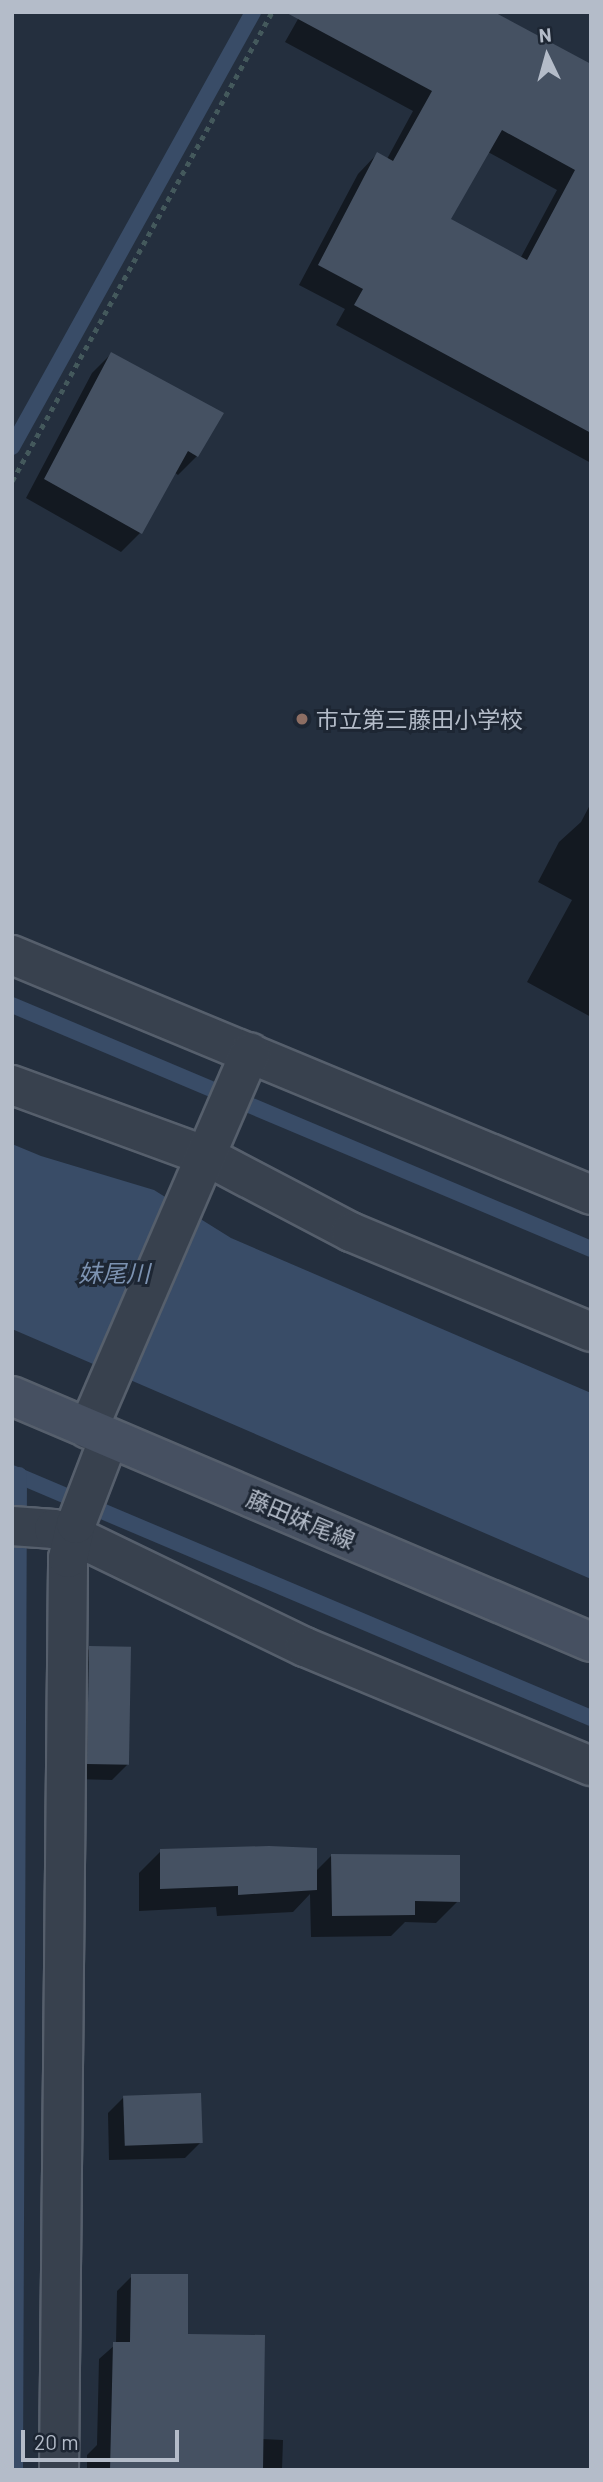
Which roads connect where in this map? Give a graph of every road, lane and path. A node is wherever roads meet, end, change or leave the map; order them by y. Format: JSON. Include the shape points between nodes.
{"nodes":[{"id":1,"x":272,"y":12,"type":"edge"},
{"id":2,"x":12,"y":481,"type":"edge"},
{"id":3,"x":12,"y":955,"type":"edge"},
{"id":4,"x":244,"y":1067,"type":"junction"},
{"id":5,"x":12,"y":1085,"type":"edge"},
{"id":6,"x":203,"y":1165,"type":"junction"},
{"id":7,"x":591,"y":1195,"type":"edge"},
{"id":8,"x":591,"y":1332,"type":"edge"},
{"id":9,"x":12,"y":1396,"type":"edge"},
{"id":10,"x":99,"y":1434,"type":"junction"},
{"id":11,"x":51,"y":1528,"type":"edge"},
{"id":12,"x":591,"y":1642,"type":"edge"},
{"id":13,"x":591,"y":1766,"type":"edge"},
{"id":14,"x":59,"y":2470,"type":"edge"}],
"edges":[{"from":1,"to":2,"type":"path"},
{"from":3,"to":4,"type":"street"},
{"from":4,"to":6,"type":"street"},
{"from":4,"to":7,"type":"street"},
{"from":5,"to":6,"type":"street"},
{"from":6,"to":8,"type":"street"},
{"from":6,"to":10,"type":"street","via":[[103,1395]]},
{"from":9,"to":10,"type":"main road","name":"藤田妹尾線"},
{"from":10,"to":11,"type":"street","via":[[92,1483]]},
{"from":10,"to":12,"type":"main road","name":"藤田妹尾線"},
{"from":11,"to":13,"type":"street","via":[[305,1647]]},
{"from":11,"to":14,"type":"street","via":[[68,1558]]}]}
